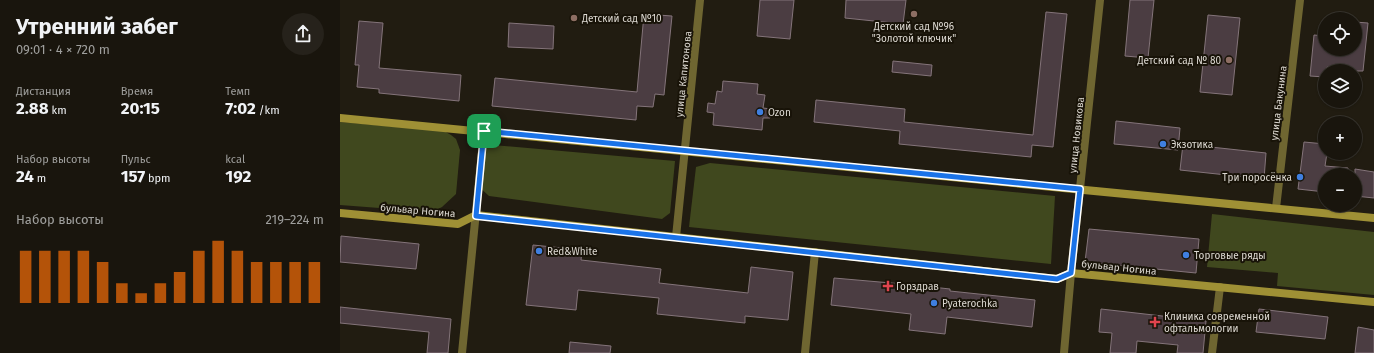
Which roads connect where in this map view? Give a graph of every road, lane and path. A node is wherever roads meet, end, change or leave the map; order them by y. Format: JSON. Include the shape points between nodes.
{"nodes":[{"id":1,"x":700,"y":0,"type":"edge"},
{"id":2,"x":1100,"y":0,"type":"edge"},
{"id":3,"x":1300,"y":0,"type":"edge"},
{"id":4,"x":340,"y":118,"type":"edge"},
{"id":5,"x":484,"y":131,"type":"junction"},
{"id":6,"x":685,"y":151,"type":"junction"},
{"id":7,"x":1080,"y":189,"type":"junction"},
{"id":8,"x":1276,"y":208,"type":"junction"},
{"id":9,"x":340,"y":213,"type":"edge"},
{"id":10,"x":476,"y":216,"type":"junction"},
{"id":11,"x":1374,"y":218,"type":"edge"},
{"id":12,"x":676,"y":237,"type":"junction"},
{"id":13,"x":815,"y":252,"type":"junction"},
{"id":14,"x":1071,"y":273,"type":"junction"},
{"id":15,"x":1220,"y":287,"type":"junction"},
{"id":16,"x":1374,"y":302,"type":"edge"},
{"id":17,"x":462,"y":353,"type":"edge"},
{"id":18,"x":805,"y":353,"type":"edge"},
{"id":19,"x":1064,"y":353,"type":"edge"},
{"id":20,"x":1212,"y":353,"type":"edge"}],
"edges":[{"from":1,"to":6,"type":"street","name":"улица Капитонова"},
{"from":2,"to":7,"type":"street","name":"улица Новикова"},
{"from":3,"to":8,"type":"street","name":"улица Бакунина"},
{"from":4,"to":5,"type":"street"},
{"from":5,"to":6,"type":"street"},
{"from":5,"to":10,"type":"street"},
{"from":6,"to":7,"type":"street"},
{"from":6,"to":12,"type":"street","name":"улица Капитонова"},
{"from":7,"to":8,"type":"street"},
{"from":7,"to":14,"type":"street","name":"улица Новикова"},
{"from":8,"to":11,"type":"street"},
{"from":9,"to":10,"type":"street","name":"бульвар Ногина","via":[[458,224]]},
{"from":10,"to":12,"type":"street","name":"бульвар Ногина"},
{"from":10,"to":17,"type":"street"},
{"from":12,"to":13,"type":"street","name":"бульвар Ногина"},
{"from":13,"to":14,"type":"street","name":"бульвар Ногина","via":[[1057,279]]},
{"from":13,"to":18,"type":"street"},
{"from":14,"to":15,"type":"street","name":"бульвар Ногина"},
{"from":14,"to":19,"type":"street","name":"улица Новикова"},
{"from":15,"to":16,"type":"street","name":"бульвар Ногина"},
{"from":15,"to":20,"type":"street"}]}
